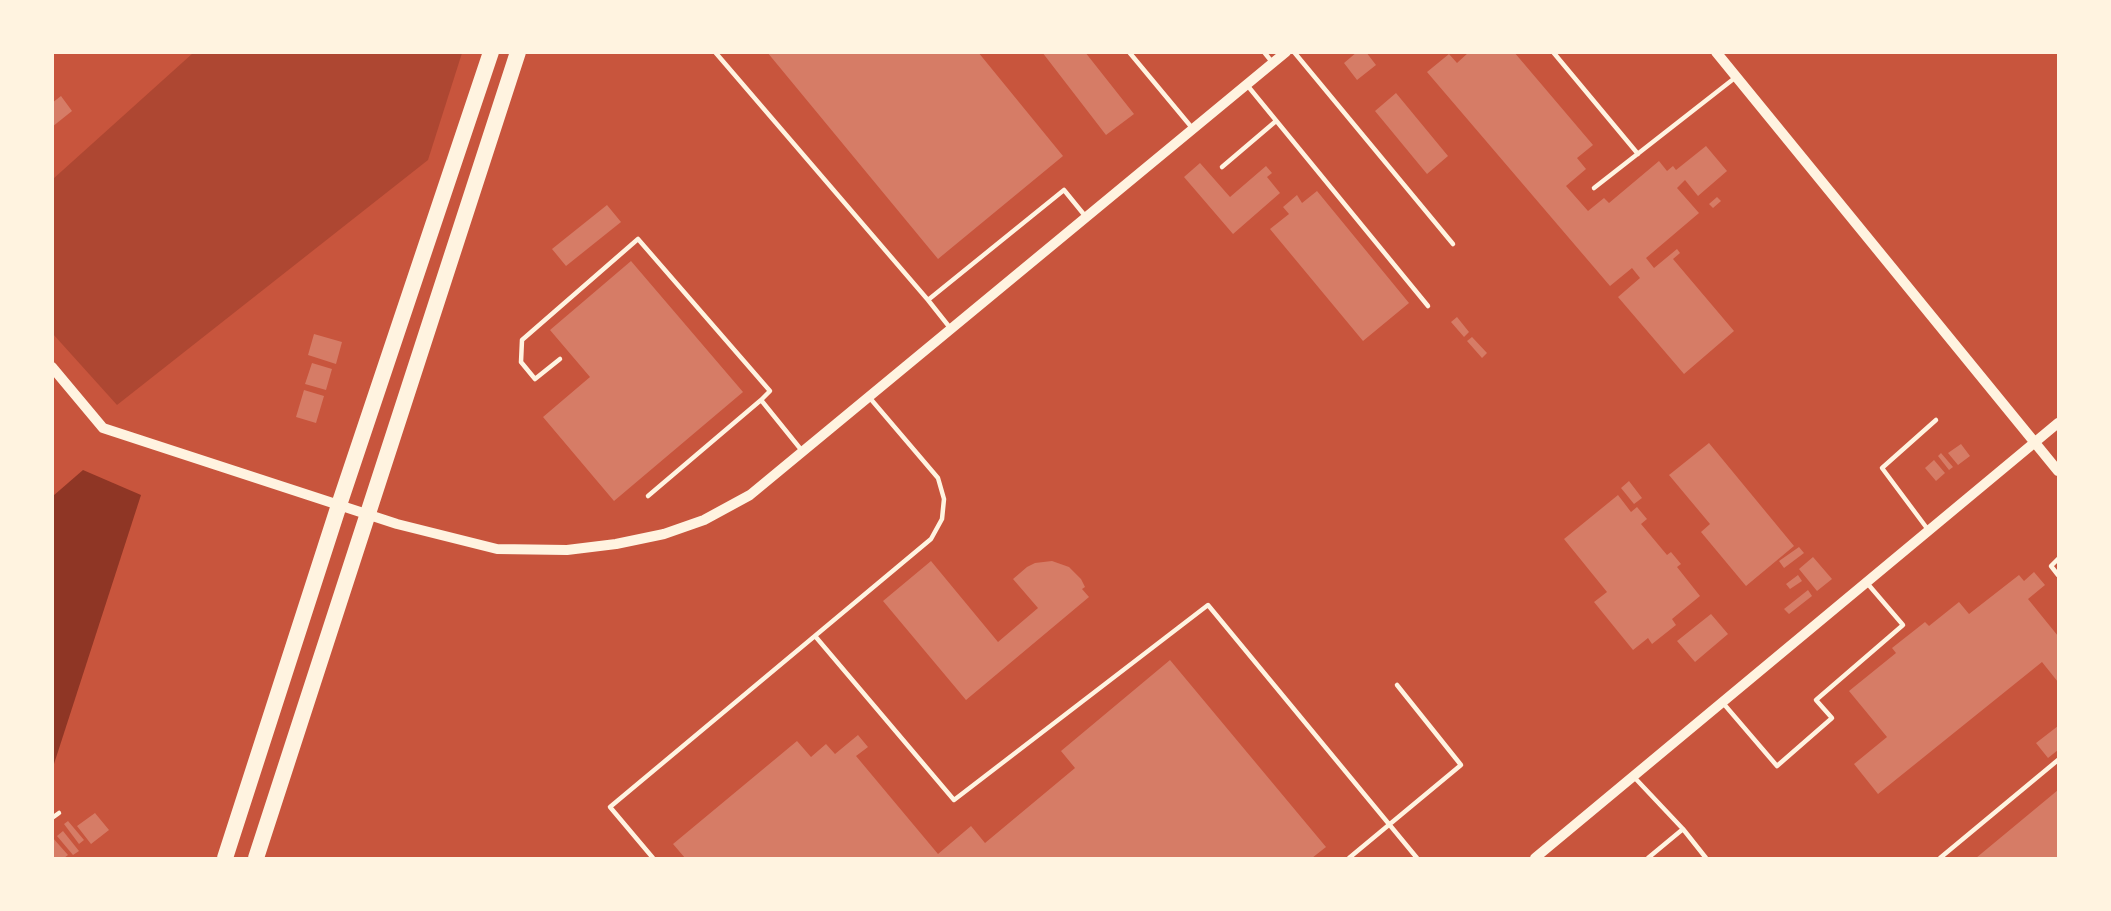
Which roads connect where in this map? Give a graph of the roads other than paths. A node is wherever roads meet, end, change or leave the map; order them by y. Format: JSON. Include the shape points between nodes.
{"nodes":[{"id":1,"x":491,"y":52,"type":"edge"},
{"id":2,"x":518,"y":52,"type":"edge"},
{"id":3,"x":715,"y":52,"type":"edge"},
{"id":4,"x":1129,"y":52,"type":"edge"},
{"id":5,"x":1264,"y":52,"type":"edge"},
{"id":6,"x":1286,"y":52,"type":"edge"},
{"id":7,"x":1294,"y":52,"type":"edge"},
{"id":8,"x":1553,"y":52,"type":"edge"},
{"id":9,"x":1716,"y":52,"type":"edge"},
{"id":10,"x":1273,"y":64,"type":"junction"},
{"id":11,"x":1736,"y":77,"type":"junction"},
{"id":12,"x":1247,"y":85,"type":"junction"},
{"id":13,"x":1276,"y":121,"type":"junction"},
{"id":14,"x":1193,"y":129,"type":"junction"},
{"id":15,"x":1638,"y":154,"type":"junction"},
{"id":16,"x":1222,"y":166,"type":"dead end"},
{"id":17,"x":1594,"y":188,"type":"dead end"},
{"id":18,"x":1086,"y":218,"type":"junction"},
{"id":19,"x":1453,"y":244,"type":"dead end"},
{"id":20,"x":928,"y":300,"type":"junction"},
{"id":21,"x":1428,"y":306,"type":"dead end"},
{"id":22,"x":951,"y":329,"type":"junction"},
{"id":23,"x":560,"y":359,"type":"dead end"},
{"id":24,"x":52,"y":367,"type":"edge"},
{"id":25,"x":869,"y":397,"type":"junction"},
{"id":26,"x":761,"y":400,"type":"junction"},
{"id":27,"x":1936,"y":420,"type":"dead end"},
{"id":28,"x":2058,"y":423,"type":"edge"},
{"id":29,"x":2035,"y":443,"type":"junction"},
{"id":30,"x":803,"y":452,"type":"junction"},
{"id":31,"x":2058,"y":471,"type":"edge"},
{"id":32,"x":648,"y":496,"type":"dead end"},
{"id":33,"x":339,"y":505,"type":"junction"},
{"id":34,"x":369,"y":515,"type":"junction"},
{"id":35,"x":1929,"y":531,"type":"junction"},
{"id":36,"x":2058,"y":559,"type":"edge"},
{"id":37,"x":2058,"y":575,"type":"edge"},
{"id":38,"x":1867,"y":583,"type":"junction"},
{"id":39,"x":815,"y":636,"type":"junction"},
{"id":40,"x":1397,"y":685,"type":"dead end"},
{"id":41,"x":1723,"y":703,"type":"junction"},
{"id":42,"x":2058,"y":760,"type":"edge"},
{"id":43,"x":1634,"y":777,"type":"junction"},
{"id":44,"x":59,"y":813,"type":"dead end"},
{"id":45,"x":52,"y":818,"type":"edge"},
{"id":46,"x":1390,"y":825,"type":"junction"},
{"id":47,"x":1683,"y":829,"type":"junction"},
{"id":48,"x":225,"y":858,"type":"edge"},
{"id":49,"x":256,"y":858,"type":"edge"},
{"id":50,"x":652,"y":858,"type":"edge"},
{"id":51,"x":1349,"y":858,"type":"edge"},
{"id":52,"x":1417,"y":858,"type":"edge"},
{"id":53,"x":1535,"y":858,"type":"edge"},
{"id":54,"x":1648,"y":858,"type":"edge"},
{"id":55,"x":1706,"y":858,"type":"edge"},
{"id":56,"x":1940,"y":858,"type":"edge"}],
"edges":[{"from":1,"to":33,"type":"highway"},
{"from":2,"to":34,"type":"highway"},
{"from":3,"to":20,"type":"lane"},
{"from":4,"to":14,"type":"lane"},
{"from":5,"to":10,"type":"lane"},
{"from":6,"to":10,"type":"street"},
{"from":7,"to":19,"type":"lane"},
{"from":8,"to":15,"type":"lane"},
{"from":9,"to":11,"type":"street"},
{"from":10,"to":12,"type":"street"},
{"from":11,"to":15,"type":"lane"},
{"from":11,"to":29,"type":"street"},
{"from":12,"to":13,"type":"lane"},
{"from":12,"to":14,"type":"street"},
{"from":13,"to":16,"type":"lane"},
{"from":13,"to":21,"type":"lane"},
{"from":14,"to":18,"type":"street"},
{"from":15,"to":17,"type":"lane"},
{"from":18,"to":20,"type":"lane","via":[[1064,190]]},
{"from":18,"to":22,"type":"street"},
{"from":20,"to":22,"type":"lane"},
{"from":22,"to":25,"type":"street"},
{"from":23,"to":26,"type":"lane","via":[[535,380],[521,362],[522,340],[639,239],[770,391]]},
{"from":24,"to":33,"type":"street","via":[[103,428]]},
{"from":25,"to":30,"type":"street"},
{"from":25,"to":39,"type":"lane","via":[[938,478],[944,499],[942,519],[931,539]]},
{"from":26,"to":30,"type":"lane"},
{"from":26,"to":32,"type":"lane"},
{"from":27,"to":35,"type":"lane","via":[[1882,468]]},
{"from":28,"to":29,"type":"street"},
{"from":29,"to":31,"type":"street"},
{"from":29,"to":35,"type":"street"},
{"from":30,"to":34,"type":"street","via":[[750,495],[704,519],[664,534],[616,544],[567,550],[497,549]]},
{"from":33,"to":34,"type":"street"},
{"from":33,"to":48,"type":"highway"},
{"from":34,"to":49,"type":"highway"},
{"from":35,"to":38,"type":"street"},
{"from":36,"to":37,"type":"lane","via":[[2050,566]]},
{"from":38,"to":41,"type":"street"},
{"from":38,"to":41,"type":"lane","via":[[1903,625],[1816,700],[1832,718],[1777,766]]},
{"from":39,"to":46,"type":"lane","via":[[954,800],[1208,605]]},
{"from":39,"to":50,"type":"lane","via":[[610,807]]},
{"from":40,"to":46,"type":"lane","via":[[1461,765]]},
{"from":41,"to":43,"type":"street"},
{"from":42,"to":56,"type":"lane"},
{"from":43,"to":47,"type":"lane"},
{"from":43,"to":53,"type":"street"},
{"from":44,"to":45,"type":"lane"},
{"from":46,"to":51,"type":"lane"},
{"from":46,"to":52,"type":"lane"},
{"from":47,"to":54,"type":"lane"},
{"from":47,"to":55,"type":"lane"}]}
